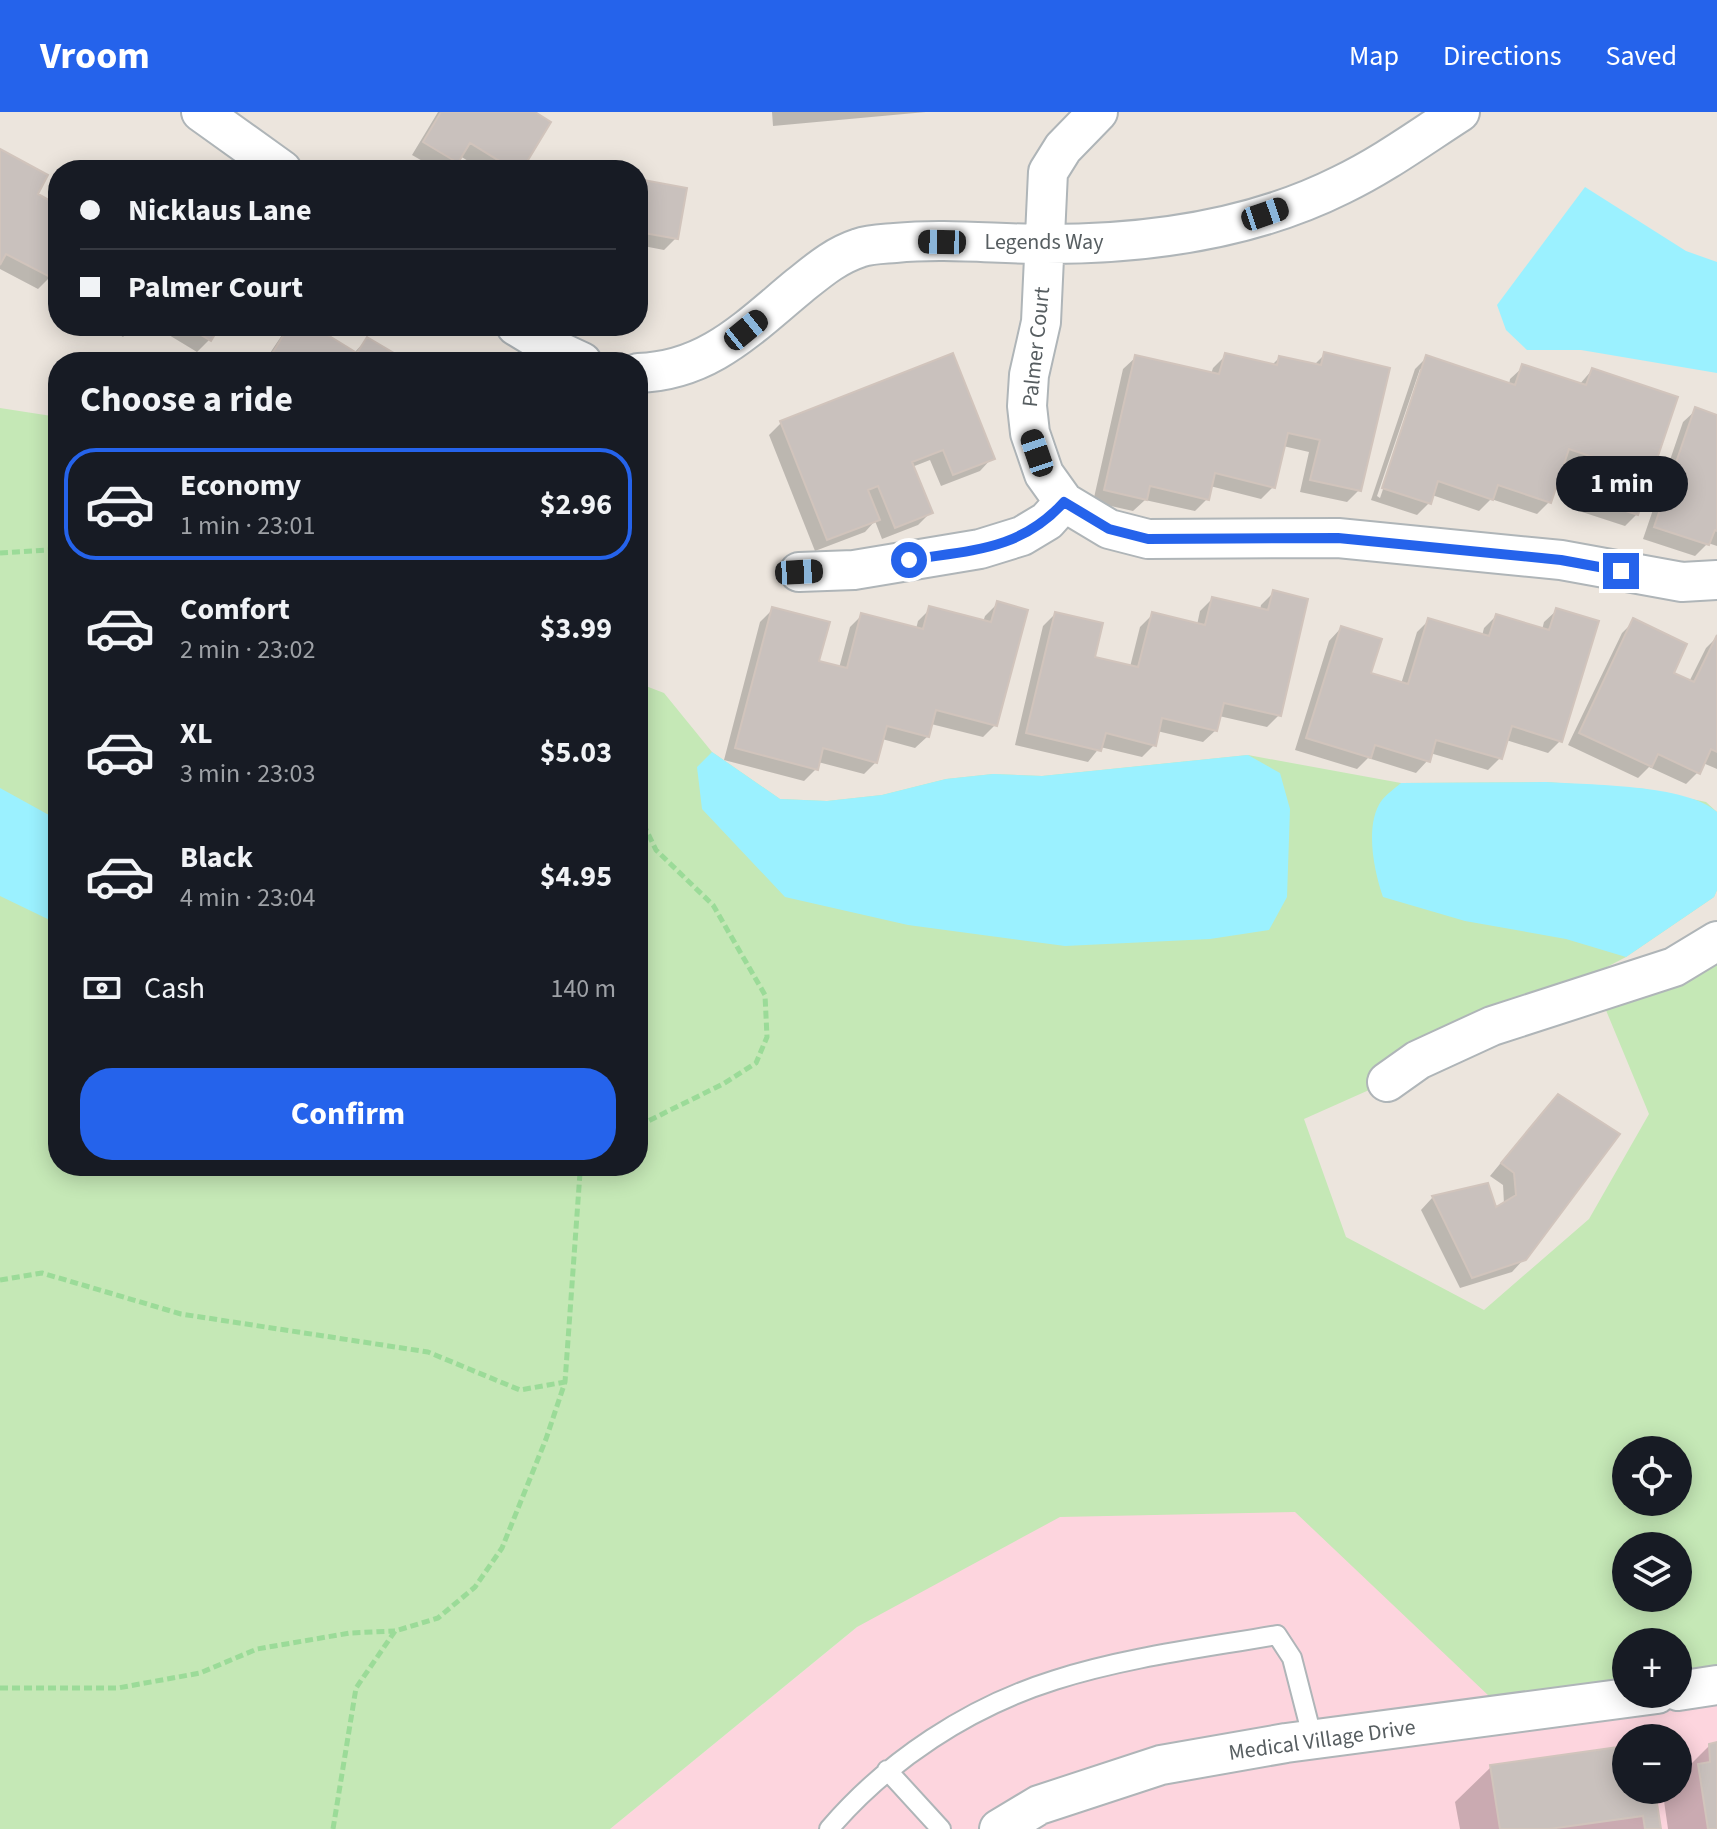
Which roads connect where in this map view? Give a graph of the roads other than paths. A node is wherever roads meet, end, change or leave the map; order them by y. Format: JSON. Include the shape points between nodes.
{"nodes":[{"id":1,"x":201,"y":112,"type":"edge"},
{"id":2,"x":1098,"y":112,"type":"edge"},
{"id":3,"x":1460,"y":112,"type":"edge"},
{"id":4,"x":268,"y":160,"type":"edge"},
{"id":5,"x":1046,"y":244,"type":"junction"},
{"id":6,"x":533,"y":336,"type":"edge"},
{"id":7,"x":560,"y":352,"type":"edge"},
{"id":8,"x":648,"y":372,"type":"edge"},
{"id":9,"x":1064,"y":502,"type":"junction"},
{"id":10,"x":799,"y":572,"type":"dead end"},
{"id":11,"x":1717,"y":580,"type":"edge"},
{"id":12,"x":1717,"y":941,"type":"edge"},
{"id":13,"x":1387,"y":1082,"type":"dead end"},
{"id":14,"x":1717,"y":1685,"type":"edge"},
{"id":15,"x":1692,"y":1689,"type":"edge"},
{"id":16,"x":1612,"y":1700,"type":"edge"},
{"id":17,"x":1313,"y":1740,"type":"junction"},
{"id":18,"x":887,"y":1770,"type":"junction"},
{"id":19,"x":829,"y":1829,"type":"edge"},
{"id":20,"x":941,"y":1829,"type":"edge"},
{"id":21,"x":999,"y":1829,"type":"edge"}],
"edges":[{"from":1,"to":4,"type":"street"},
{"from":2,"to":5,"type":"street","name":"Palmer Court","via":[[1048,172]]},
{"from":3,"to":5,"type":"street","name":"Legends Way","via":[[1343,184],[1243,221],[1110,243]]},
{"from":5,"to":8,"type":"street","name":"Legends Way","via":[[916,241],[863,246],[834,258],[724,348],[695,363]]},
{"from":5,"to":9,"type":"street","name":"Palmer Court","via":[[1041,322],[1027,406],[1044,474]]},
{"from":6,"to":7,"type":"street"},
{"from":9,"to":10,"type":"street","via":[[1047,521],[1022,536],[980,549],[854,570]]},
{"from":9,"to":11,"type":"street","name":"Palmer Court","via":[[1109,529],[1148,539],[1338,538],[1561,560],[1682,582]]},
{"from":12,"to":13,"type":"street","via":[[1674,967],[1492,1026],[1418,1060]]},
{"from":14,"to":15,"type":"street"},
{"from":16,"to":17,"type":"street","name":"Medical Village Drive"},
{"from":17,"to":18,"type":"lane","via":[[1292,1658],[1277,1635],[1121,1662],[1053,1680],[967,1717]]},
{"from":17,"to":21,"type":"street","name":"Medical Village Drive","via":[[1161,1765],[1039,1805]]},
{"from":18,"to":19,"type":"lane"},
{"from":18,"to":20,"type":"lane"}]}
